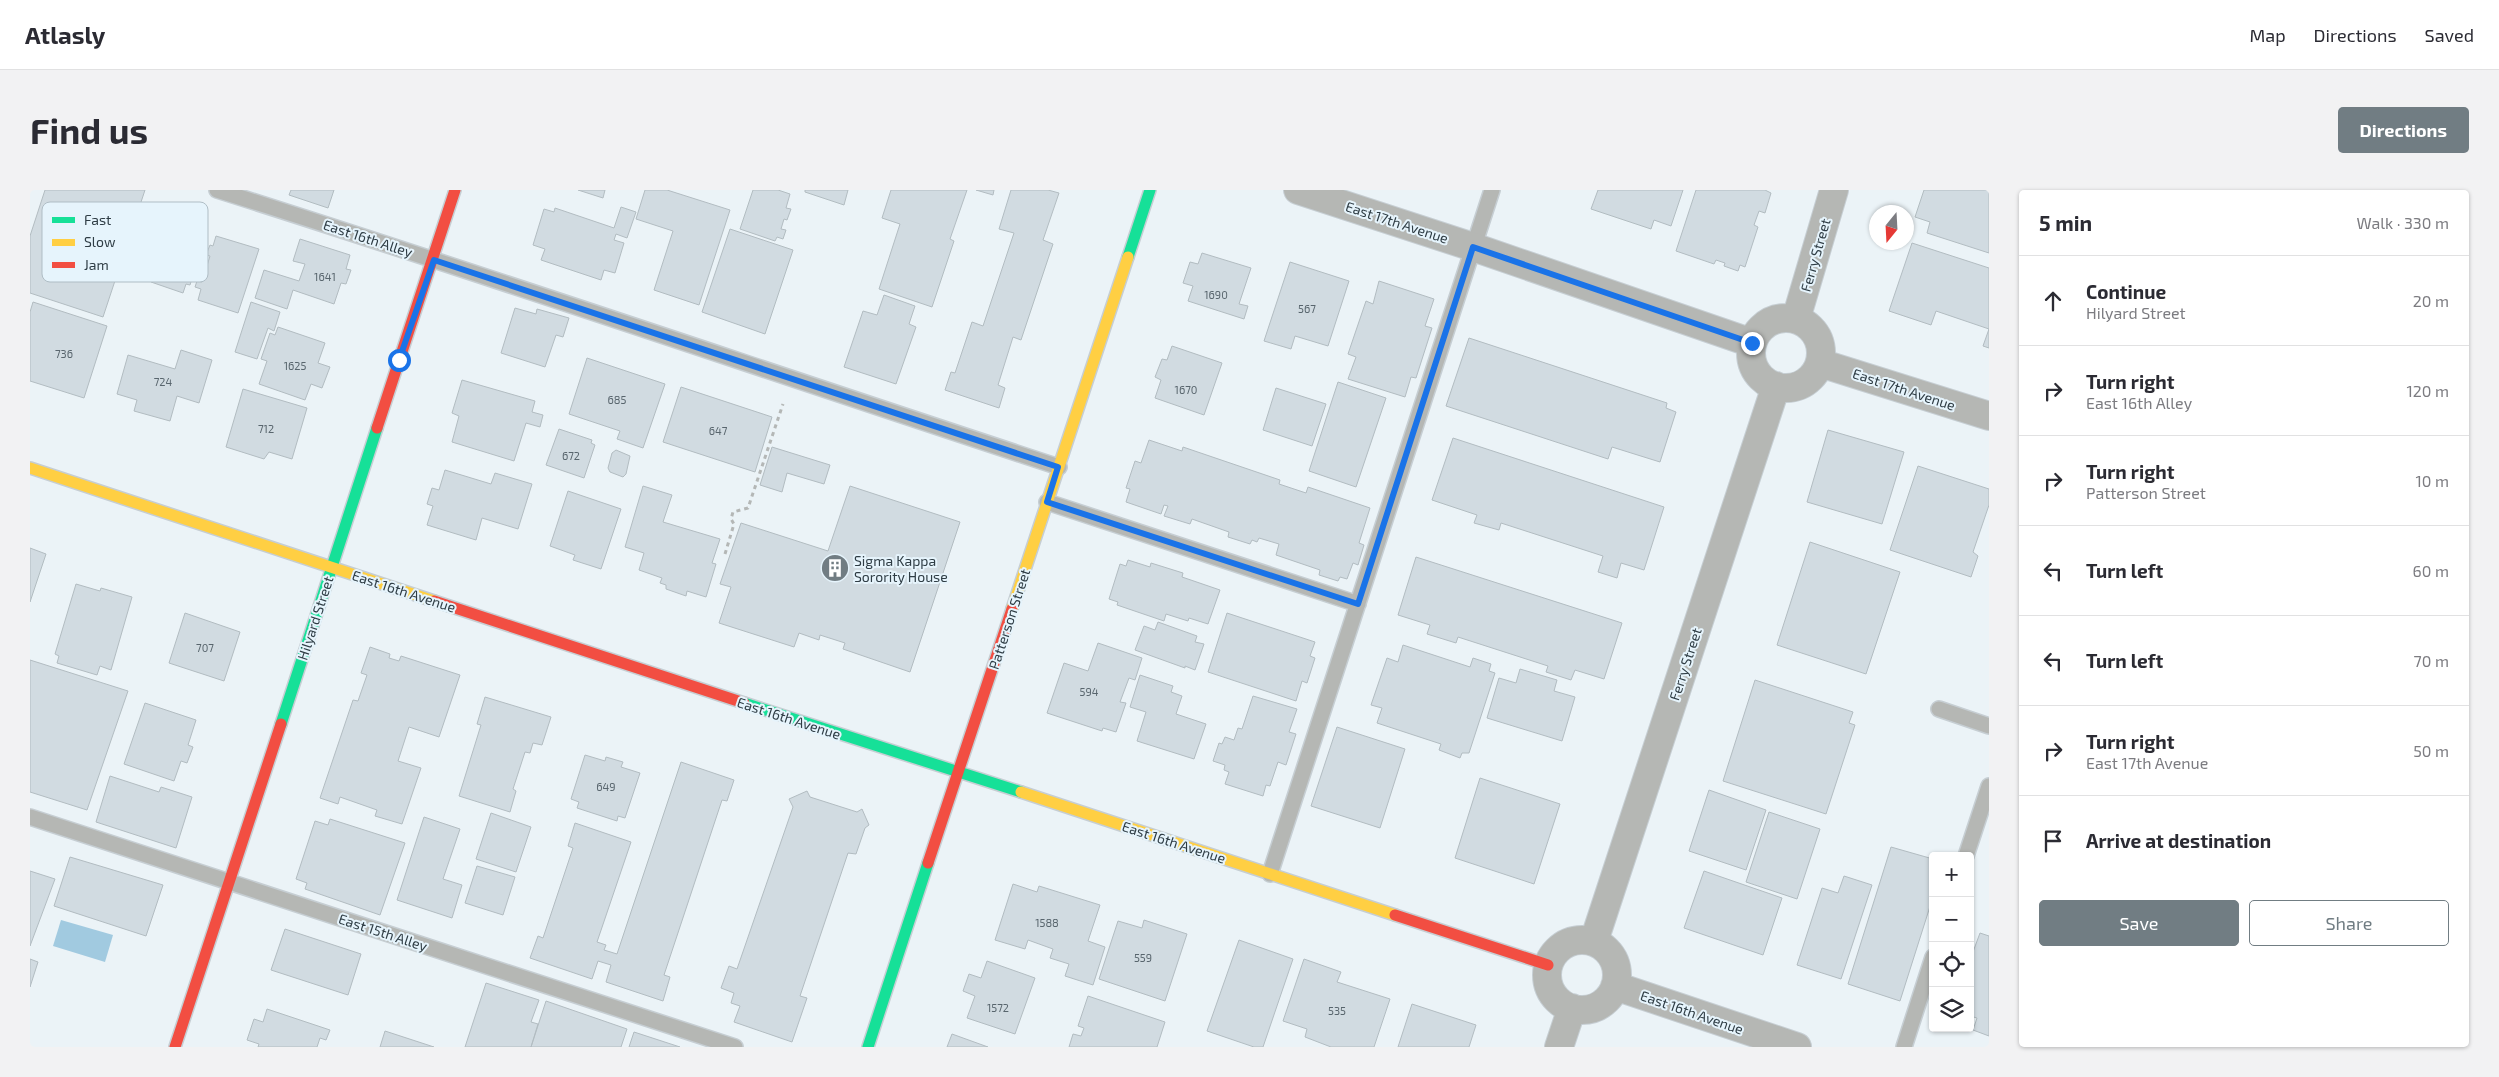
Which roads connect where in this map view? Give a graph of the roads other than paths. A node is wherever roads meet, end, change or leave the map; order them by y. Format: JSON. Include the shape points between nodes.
{"nodes":[{"id":1,"x":217,"y":190,"type":"edge"},
{"id":2,"x":455,"y":190,"type":"edge"},
{"id":3,"x":1150,"y":190,"type":"edge"},
{"id":4,"x":1298,"y":190,"type":"edge"},
{"id":5,"x":1492,"y":190,"type":"edge"},
{"id":6,"x":1834,"y":190,"type":"edge"},
{"id":7,"x":1473,"y":247,"type":"junction"},
{"id":8,"x":434,"y":260,"type":"junction"},
{"id":9,"x":1796,"y":319,"type":"junction"},
{"id":10,"x":1752,"y":343,"type":"junction"},
{"id":11,"x":1820,"y":363,"type":"junction"},
{"id":12,"x":1776,"y":386,"type":"junction"},
{"id":13,"x":1989,"y":416,"type":"edge"},
{"id":14,"x":1058,"y":467,"type":"junction"},
{"id":15,"x":30,"y":468,"type":"edge"},
{"id":16,"x":1047,"y":502,"type":"junction"},
{"id":17,"x":331,"y":566,"type":"junction"},
{"id":18,"x":1358,"y":604,"type":"junction"},
{"id":19,"x":1939,"y":709,"type":"dead end"},
{"id":20,"x":1989,"y":726,"type":"edge"},
{"id":21,"x":959,"y":774,"type":"junction"},
{"id":22,"x":1989,"y":786,"type":"edge"},
{"id":23,"x":1986,"y":803,"type":"edge"},
{"id":24,"x":30,"y":817,"type":"edge"},
{"id":25,"x":1968,"y":852,"type":"edge"},
{"id":26,"x":1270,"y":874,"type":"junction"},
{"id":27,"x":229,"y":882,"type":"junction"},
{"id":28,"x":1594,"y":941,"type":"junction"},
{"id":29,"x":1548,"y":965,"type":"junction"},
{"id":30,"x":1929,"y":969,"type":"edge"},
{"id":31,"x":1615,"y":986,"type":"junction"},
{"id":32,"x":1572,"y":1008,"type":"junction"},
{"id":33,"x":175,"y":1047,"type":"edge"},
{"id":34,"x":735,"y":1047,"type":"edge"},
{"id":35,"x":868,"y":1047,"type":"edge"},
{"id":36,"x":1559,"y":1047,"type":"edge"},
{"id":37,"x":1797,"y":1047,"type":"edge"},
{"id":38,"x":1904,"y":1047,"type":"edge"}],
"edges":[{"from":1,"to":8,"type":"lane","name":"East 16th Alley"},
{"from":2,"to":8,"type":"main road","name":"Hilyard Street"},
{"from":3,"to":14,"type":"main road","name":"Patterson Street"},
{"from":4,"to":7,"type":"street","name":"East 17th Avenue"},
{"from":5,"to":7,"type":"lane"},
{"from":6,"to":9,"type":"street","name":"Ferry Street"},
{"from":7,"to":10,"type":"street","name":"East 17th Avenue"},
{"from":7,"to":18,"type":"lane"},
{"from":8,"to":14,"type":"lane","name":"East 16th Alley"},
{"from":8,"to":17,"type":"main road","name":"Hilyard Street"},
{"from":9,"to":10,"type":"street","via":[[1782,318],[1769,322],[1758,330]]},
{"from":9,"to":11,"type":"street","via":[[1817,336],[1821,349]]},
{"from":10,"to":12,"type":"street","via":[[1755,369],[1764,380]]},
{"from":11,"to":12,"type":"street","via":[[1814,375],[1803,384],[1790,388]]},
{"from":11,"to":13,"type":"street","name":"East 17th Avenue"},
{"from":12,"to":28,"type":"street","name":"Ferry Street"},
{"from":14,"to":16,"type":"main road","name":"Patterson Street"},
{"from":15,"to":17,"type":"main road","name":"East 16th Avenue"},
{"from":16,"to":18,"type":"lane"},
{"from":16,"to":21,"type":"main road","name":"Patterson Street"},
{"from":17,"to":21,"type":"main road","name":"East 16th Avenue"},
{"from":17,"to":27,"type":"main road","name":"Hilyard Street"},
{"from":18,"to":26,"type":"lane"},
{"from":19,"to":20,"type":"lane"},
{"from":21,"to":26,"type":"main road","name":"East 16th Avenue"},
{"from":21,"to":35,"type":"main road","name":"Patterson Street"},
{"from":22,"to":23,"type":"lane"},
{"from":23,"to":25,"type":"lane"},
{"from":24,"to":27,"type":"lane","name":"East 15th Alley"},
{"from":26,"to":29,"type":"main road","name":"East 16th Avenue"},
{"from":27,"to":33,"type":"main road","name":"Hilyard Street"},
{"from":27,"to":34,"type":"lane","name":"East 15th Alley"},
{"from":28,"to":29,"type":"street","via":[[1570,941],[1561,946]]},
{"from":28,"to":31,"type":"street","via":[[1611,954],[1617,975]]},
{"from":29,"to":32,"type":"street","via":[[1548,986],[1554,996]]},
{"from":30,"to":38,"type":"lane"},
{"from":31,"to":32,"type":"street","via":[[1603,1004],[1588,1009]]},
{"from":31,"to":37,"type":"street","name":"East 16th Avenue"},
{"from":32,"to":36,"type":"street"}]}
